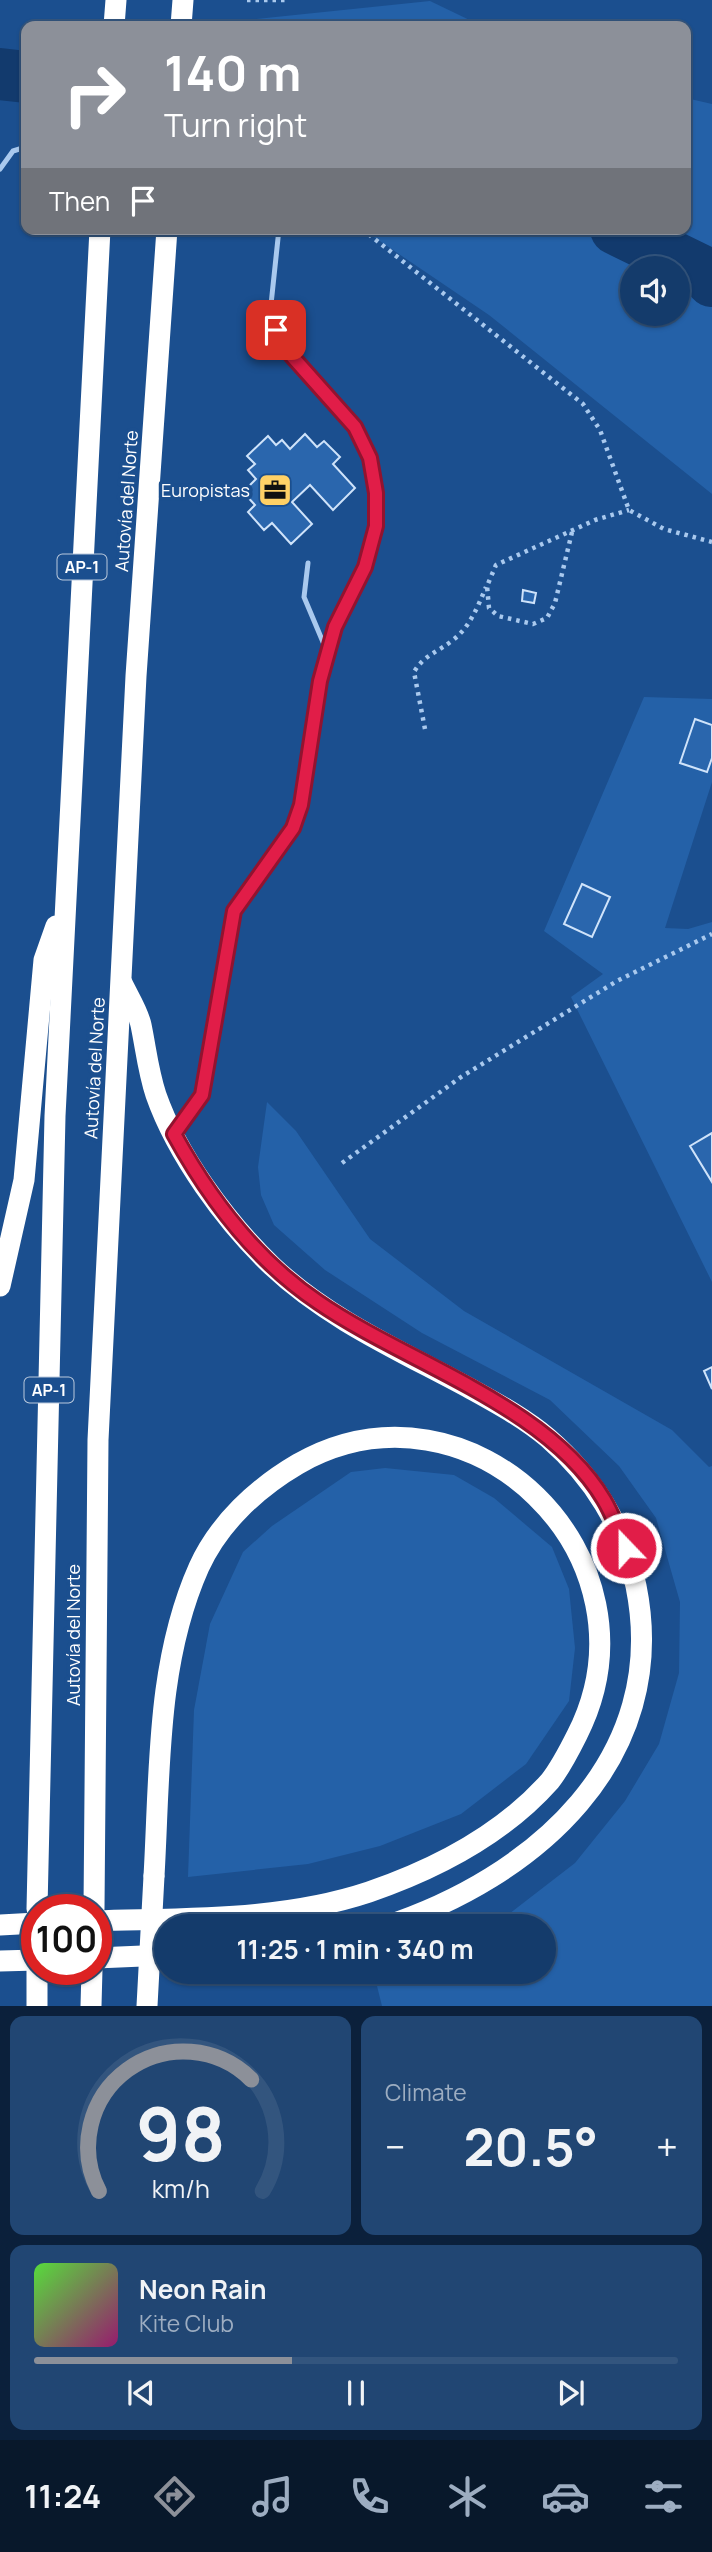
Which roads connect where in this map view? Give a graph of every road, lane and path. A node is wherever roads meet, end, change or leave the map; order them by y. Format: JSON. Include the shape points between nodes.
{"nodes":[{"id":1,"x":116,"y":0,"type":"edge"},
{"id":2,"x":183,"y":0,"type":"edge"},
{"id":3,"x":247,"y":0,"type":"edge"},
{"id":4,"x":288,"y":0,"type":"edge"},
{"id":5,"x":114,"y":21,"type":"edge"},
{"id":6,"x":181,"y":21,"type":"edge"},
{"id":7,"x":21,"y":149,"type":"edge"},
{"id":8,"x":0,"y":169,"type":"edge"},
{"id":9,"x":100,"y":235,"type":"edge"},
{"id":10,"x":167,"y":235,"type":"edge"},
{"id":11,"x":278,"y":235,"type":"edge"},
{"id":12,"x":370,"y":235,"type":"edge"},
{"id":13,"x":629,"y":509,"type":"junction"},
{"id":14,"x":572,"y":532,"type":"junction"},
{"id":15,"x":712,"y":542,"type":"edge"},
{"id":16,"x":308,"y":563,"type":"dead end"},
{"id":17,"x":487,"y":586,"type":"junction"},
{"id":18,"x":328,"y":654,"type":"junction"},
{"id":19,"x":425,"y":729,"type":"dead end"},
{"id":20,"x":64,"y":904,"type":"junction"},
{"id":21,"x":712,"y":934,"type":"edge"},
{"id":22,"x":121,"y":982,"type":"junction"},
{"id":23,"x":174,"y":1134,"type":"junction"},
{"id":24,"x":342,"y":1163,"type":"dead end"},
{"id":25,"x":0,"y":1286,"type":"edge"},
{"id":26,"x":37,"y":1894,"type":"edge"},
{"id":27,"x":94,"y":1894,"type":"edge"},
{"id":28,"x":422,"y":1914,"type":"edge"},
{"id":29,"x":151,"y":1918,"type":"edge"},
{"id":30,"x":151,"y":1918,"type":"edge"},
{"id":31,"x":151,"y":1918,"type":"edge"},
{"id":32,"x":151,"y":1918,"type":"edge"},
{"id":33,"x":112,"y":1920,"type":"edge"},
{"id":34,"x":21,"y":1924,"type":"edge"},
{"id":35,"x":0,"y":1925,"type":"edge"},
{"id":36,"x":154,"y":1956,"type":"edge"},
{"id":37,"x":112,"y":1957,"type":"edge"},
{"id":38,"x":21,"y":1960,"type":"edge"},
{"id":39,"x":0,"y":1961,"type":"edge"},
{"id":40,"x":37,"y":1985,"type":"edge"},
{"id":41,"x":92,"y":1985,"type":"edge"},
{"id":42,"x":37,"y":2006,"type":"edge"},
{"id":43,"x":91,"y":2006,"type":"edge"},
{"id":44,"x":147,"y":2006,"type":"edge"}],
"edges":[{"from":1,"to":5,"type":"highway"},
{"from":2,"to":6,"type":"highway"},
{"from":3,"to":4,"type":"path"},
{"from":7,"to":8,"type":"lane","via":[[13,151]]},
{"from":9,"to":20,"type":"highway","name":"Autovía del Norte","number":"AP-1"},
{"from":10,"to":22,"type":"highway","name":"Autovía del Norte","via":[[136,676]]},
{"from":11,"to":18,"type":"lane","via":[[270,314],[282,345],[355,427],[370,458],[376,493],[376,526],[365,567],[335,627]]},
{"from":12,"to":13,"type":"path","via":[[583,404],[600,430]]},
{"from":13,"to":14,"type":"path"},
{"from":13,"to":15,"type":"path","via":[[664,529]]},
{"from":14,"to":17,"type":"path","via":[[496,565]]},
{"from":14,"to":17,"type":"path","via":[[547,618],[533,624],[498,616],[489,608]]},
{"from":16,"to":18,"type":"lane","via":[[304,597]]},
{"from":17,"to":19,"type":"path","via":[[472,619],[454,639],[422,658],[414,672]]},
{"from":18,"to":23,"type":"lane","via":[[301,805],[293,828],[234,911],[202,1095]]},
{"from":20,"to":25,"type":"highway","via":[[44,960],[24,1180]]},
{"from":20,"to":26,"type":"highway","name":"Autovía del Norte","number":"AP-1"},
{"from":21,"to":24,"type":"path","via":[[617,981],[472,1070]]},
{"from":22,"to":23,"type":"highway","via":[[141,1022],[144,1057]]},
{"from":22,"to":27,"type":"highway","name":"Autovía del Norte","via":[[98,1440]]},
{"from":23,"to":28,"type":"highway","via":[[232,1220],[296,1286],[356,1328],[530,1423],[570,1459],[603,1499],[634,1575],[642,1628],[637,1692],[618,1748],[598,1782],[563,1820],[484,1883]]},
{"from":29,"to":33,"type":"highway","bridge":true},
{"from":30,"to":31,"type":"highway","bridge":true,"via":[[269,1913],[358,1895],[452,1858],[498,1828],[552,1779],[589,1713],[599,1672],[601,1634],[594,1591],[578,1548],[555,1514],[480,1457],[447,1444],[391,1437],[318,1453],[275,1477],[216,1534],[199,1568],[171,1661],[162,1729]]},
{"from":32,"to":44,"type":"highway","bridge":true},
{"from":34,"to":35,"type":"highway"},
{"from":36,"to":37,"type":"highway"},
{"from":38,"to":39,"type":"highway"},
{"from":40,"to":42,"type":"highway"},
{"from":41,"to":43,"type":"highway"}]}
